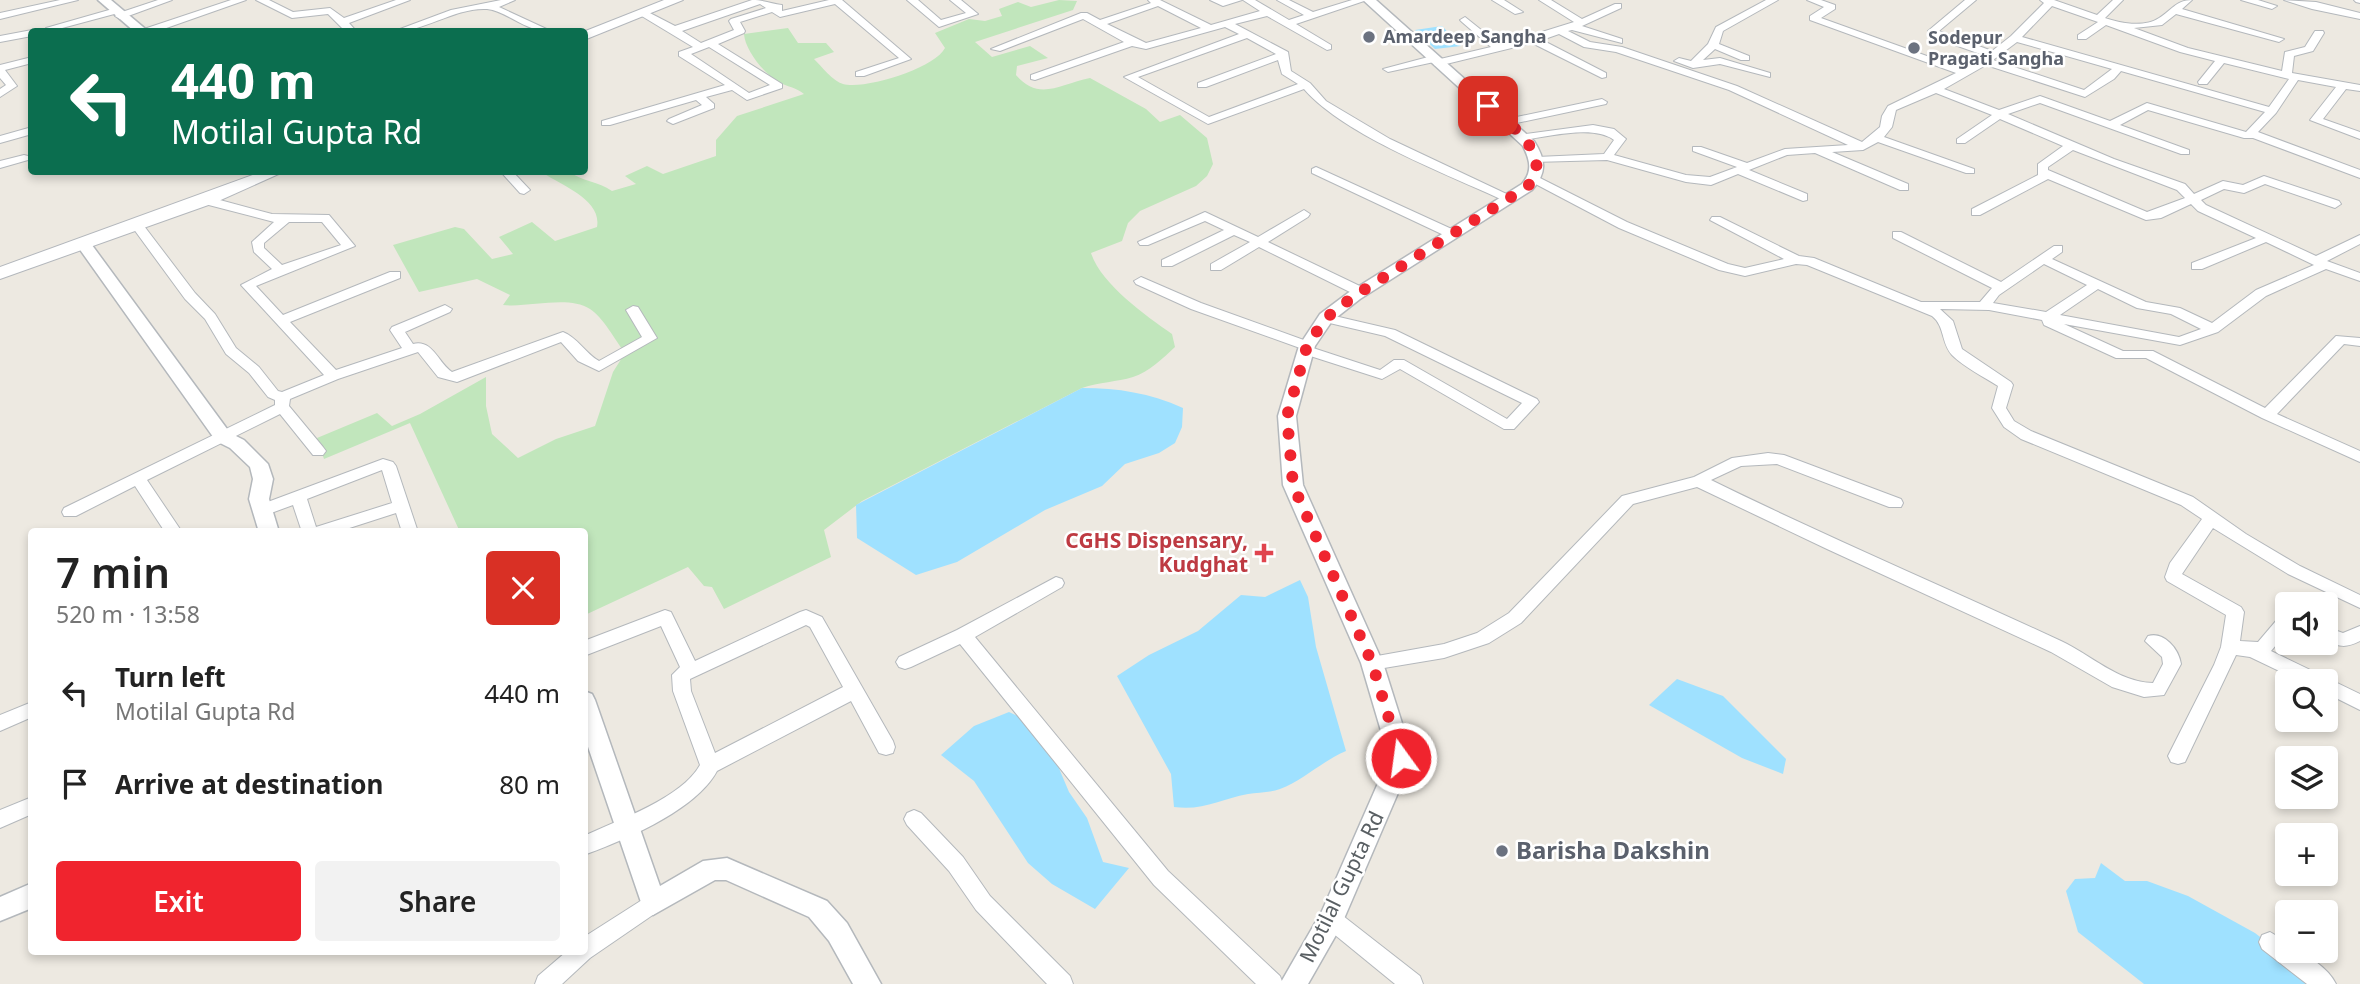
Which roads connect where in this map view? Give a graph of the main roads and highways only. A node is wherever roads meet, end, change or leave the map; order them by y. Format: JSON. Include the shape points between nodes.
{"nodes":[{"id":1,"x":674,"y":0,"type":"edge"},
{"id":2,"x":588,"y":34,"type":"edge"},
{"id":3,"x":267,"y":175,"type":"edge"},
{"id":4,"x":0,"y":274,"type":"edge"}],
"edges":[{"from":1,"to":2,"type":"main road"},
{"from":3,"to":4,"type":"main road"}]}
